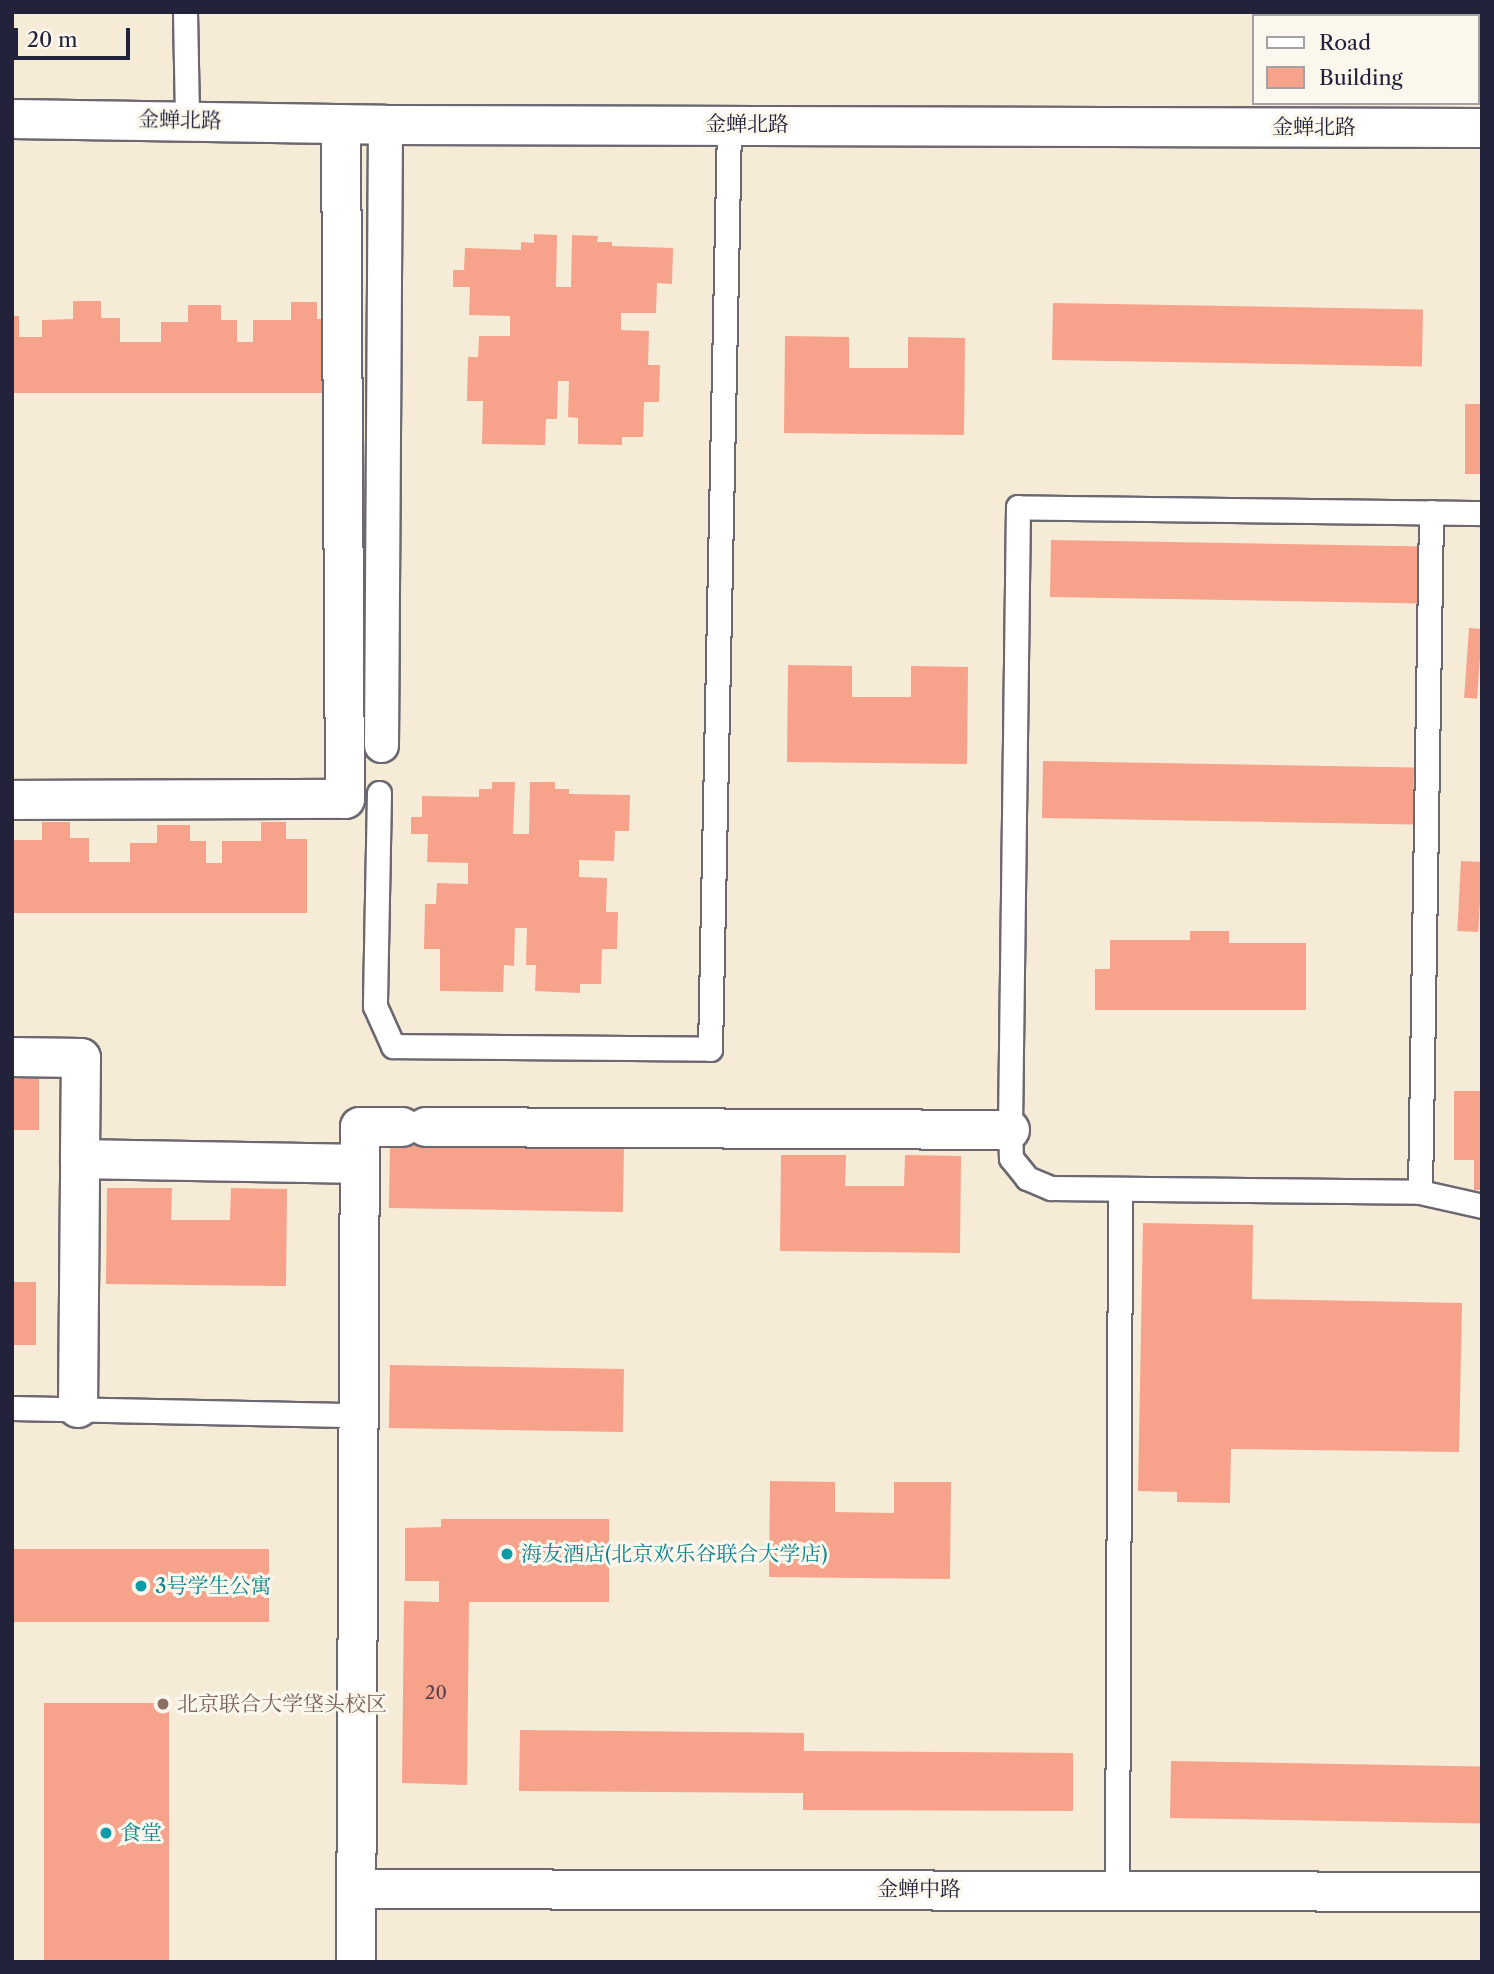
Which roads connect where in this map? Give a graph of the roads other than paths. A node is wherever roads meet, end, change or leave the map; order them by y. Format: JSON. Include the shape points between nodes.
{"nodes":[{"id":1,"x":185,"y":12,"type":"edge"},
{"id":2,"x":1325,"y":115,"type":"edge"},
{"id":3,"x":12,"y":118,"type":"edge"},
{"id":4,"x":187,"y":120,"type":"junction"},
{"id":5,"x":729,"y":123,"type":"junction"},
{"id":6,"x":341,"y":124,"type":"junction"},
{"id":7,"x":385,"y":125,"type":"junction"},
{"id":8,"x":1482,"y":128,"type":"edge"},
{"id":9,"x":1431,"y":512,"type":"junction"},
{"id":10,"x":1482,"y":513,"type":"edge"},
{"id":11,"x":381,"y":745,"type":"dead end"},
{"id":12,"x":379,"y":793,"type":"dead end"},
{"id":13,"x":12,"y":800,"type":"edge"},
{"id":14,"x":12,"y":1057,"type":"edge"},
{"id":15,"x":1010,"y":1130,"type":"junction"},
{"id":16,"x":80,"y":1159,"type":"junction"},
{"id":17,"x":360,"y":1164,"type":"junction"},
{"id":18,"x":1120,"y":1191,"type":"junction"},
{"id":19,"x":1420,"y":1192,"type":"junction"},
{"id":20,"x":1482,"y":1206,"type":"edge"},
{"id":21,"x":12,"y":1408,"type":"edge"},
{"id":22,"x":78,"y":1408,"type":"junction"},
{"id":23,"x":357,"y":1415,"type":"junction"},
{"id":24,"x":357,"y":1889,"type":"junction"},
{"id":25,"x":1117,"y":1889,"type":"junction"},
{"id":26,"x":1482,"y":1892,"type":"edge"},
{"id":27,"x":356,"y":1962,"type":"edge"}],
"edges":[{"from":1,"to":4,"type":"lane"},
{"from":2,"to":5,"type":"street","name":"金蝉北路"},
{"from":2,"to":8,"type":"street","name":"金蝉北路"},
{"from":3,"to":4,"type":"street","name":"金蝉北路"},
{"from":4,"to":6,"type":"street","name":"金蝉北路"},
{"from":5,"to":7,"type":"street","name":"金蝉北路"},
{"from":5,"to":12,"type":"lane","via":[[710,1049],[393,1045],[375,1006]]},
{"from":6,"to":7,"type":"street","name":"金蝉北路"},
{"from":6,"to":13,"type":"street","via":[[345,799]]},
{"from":7,"to":11,"type":"street"},
{"from":9,"to":10,"type":"lane"},
{"from":9,"to":15,"type":"lane","via":[[1017,507]]},
{"from":9,"to":19,"type":"lane"},
{"from":14,"to":16,"type":"street","via":[[81,1058]]},
{"from":15,"to":17,"type":"street","via":[[360,1126]]},
{"from":15,"to":18,"type":"lane","via":[[1011,1158],[1027,1178],[1051,1188]]},
{"from":16,"to":17,"type":"street"},
{"from":16,"to":22,"type":"street"},
{"from":17,"to":23,"type":"street"},
{"from":18,"to":19,"type":"lane"},
{"from":18,"to":25,"type":"lane"},
{"from":19,"to":20,"type":"lane"},
{"from":21,"to":22,"type":"lane"},
{"from":22,"to":23,"type":"lane"},
{"from":23,"to":24,"type":"street"},
{"from":24,"to":25,"type":"street","name":"金蝉中路"},
{"from":24,"to":27,"type":"street"},
{"from":25,"to":26,"type":"street","name":"金蝉中路"}]}
